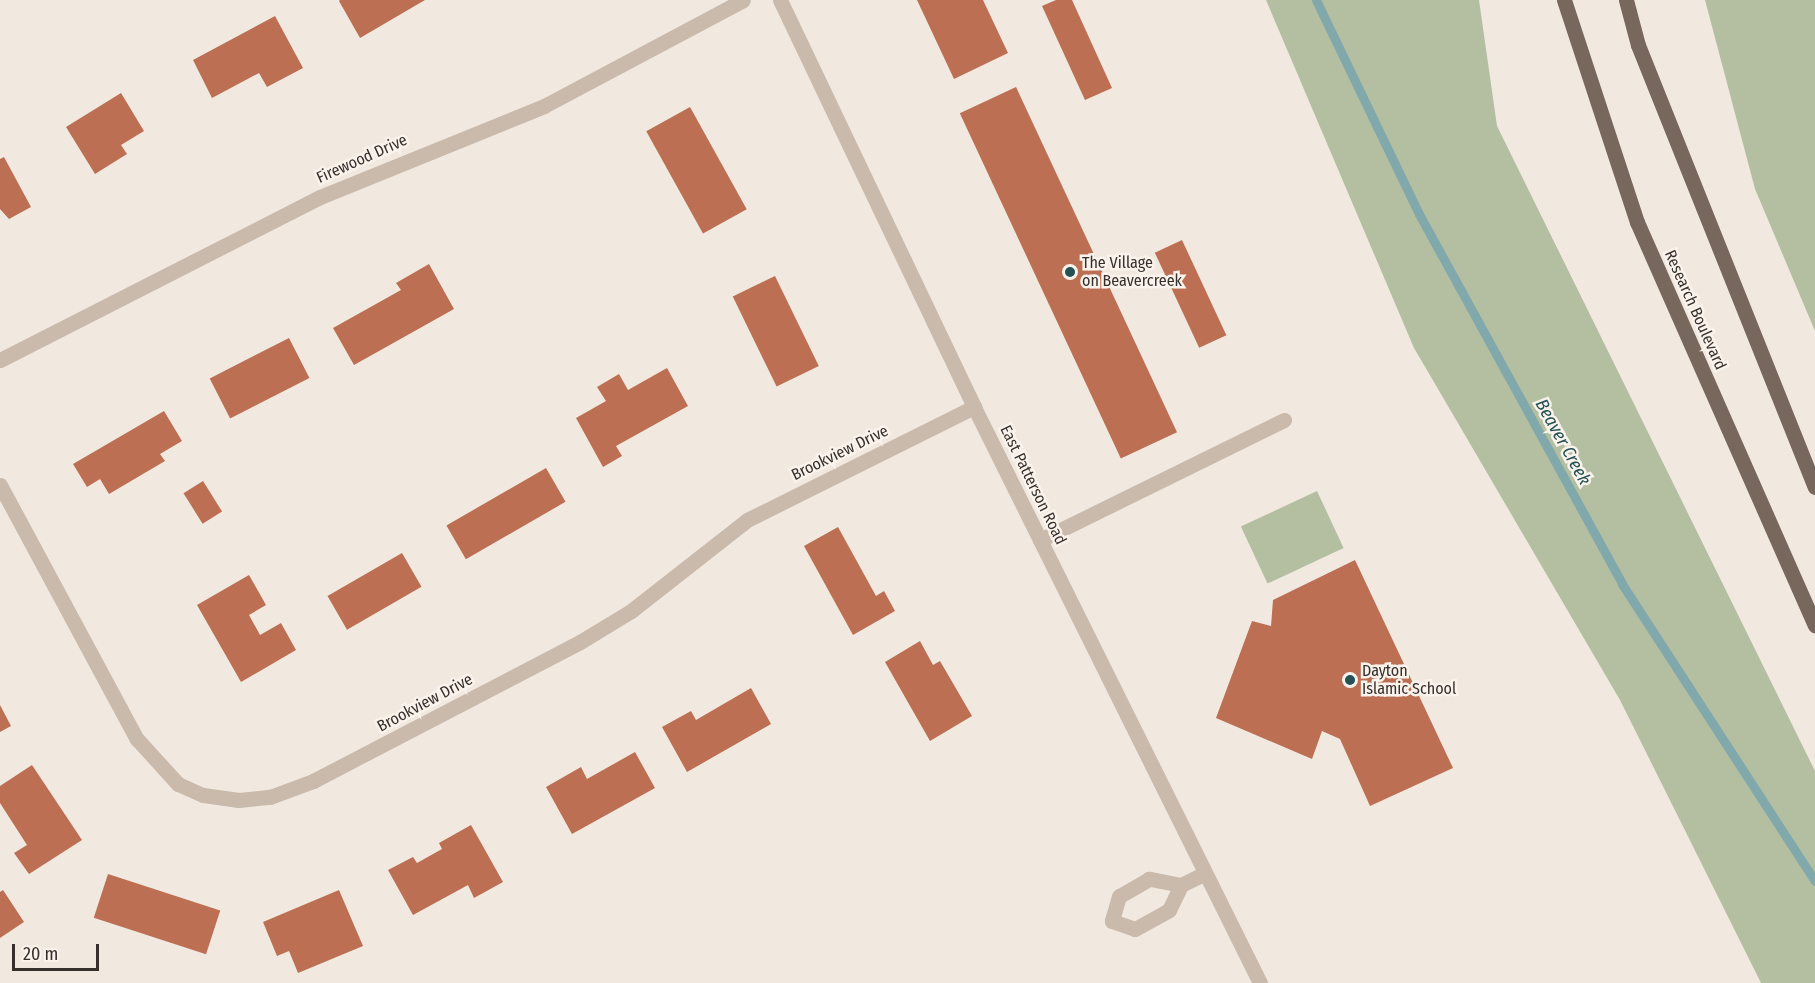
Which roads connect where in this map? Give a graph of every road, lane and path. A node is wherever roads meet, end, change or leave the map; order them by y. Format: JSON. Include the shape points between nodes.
{"nodes":[{"id":1,"x":743,"y":0,"type":"edge"},
{"id":2,"x":780,"y":0,"type":"edge"},
{"id":3,"x":1564,"y":0,"type":"edge"},
{"id":4,"x":1626,"y":0,"type":"edge"},
{"id":5,"x":0,"y":360,"type":"edge"},
{"id":6,"x":974,"y":407,"type":"junction"},
{"id":7,"x":1284,"y":420,"type":"dead end"},
{"id":8,"x":0,"y":485,"type":"edge"},
{"id":9,"x":1815,"y":487,"type":"edge"},
{"id":10,"x":1040,"y":540,"type":"junction"},
{"id":11,"x":1815,"y":626,"type":"edge"},
{"id":12,"x":1204,"y":874,"type":"junction"},
{"id":13,"x":1181,"y":885,"type":"dead end"},
{"id":14,"x":1260,"y":983,"type":"edge"}],
"edges":[{"from":1,"to":5,"type":"street","name":"Firewood Drive","via":[[582,87],[320,197]]},
{"from":2,"to":6,"type":"street","name":"East Patterson Road"},
{"from":3,"to":11,"type":"main road","name":"Research Boulevard","via":[[1637,222]]},
{"from":4,"to":9,"type":"main road","via":[[1638,45]]},
{"from":6,"to":8,"type":"street","name":"Brookview Drive","via":[[747,520],[631,611],[580,642],[313,781],[270,797],[240,800],[203,795],[178,784],[137,739]]},
{"from":6,"to":10,"type":"street","name":"East Patterson Road"},
{"from":7,"to":10,"type":"street"},
{"from":10,"to":12,"type":"street","name":"East Patterson Road"},
{"from":12,"to":13,"type":"street"},
{"from":12,"to":14,"type":"street","name":"East Patterson Road"}]}
